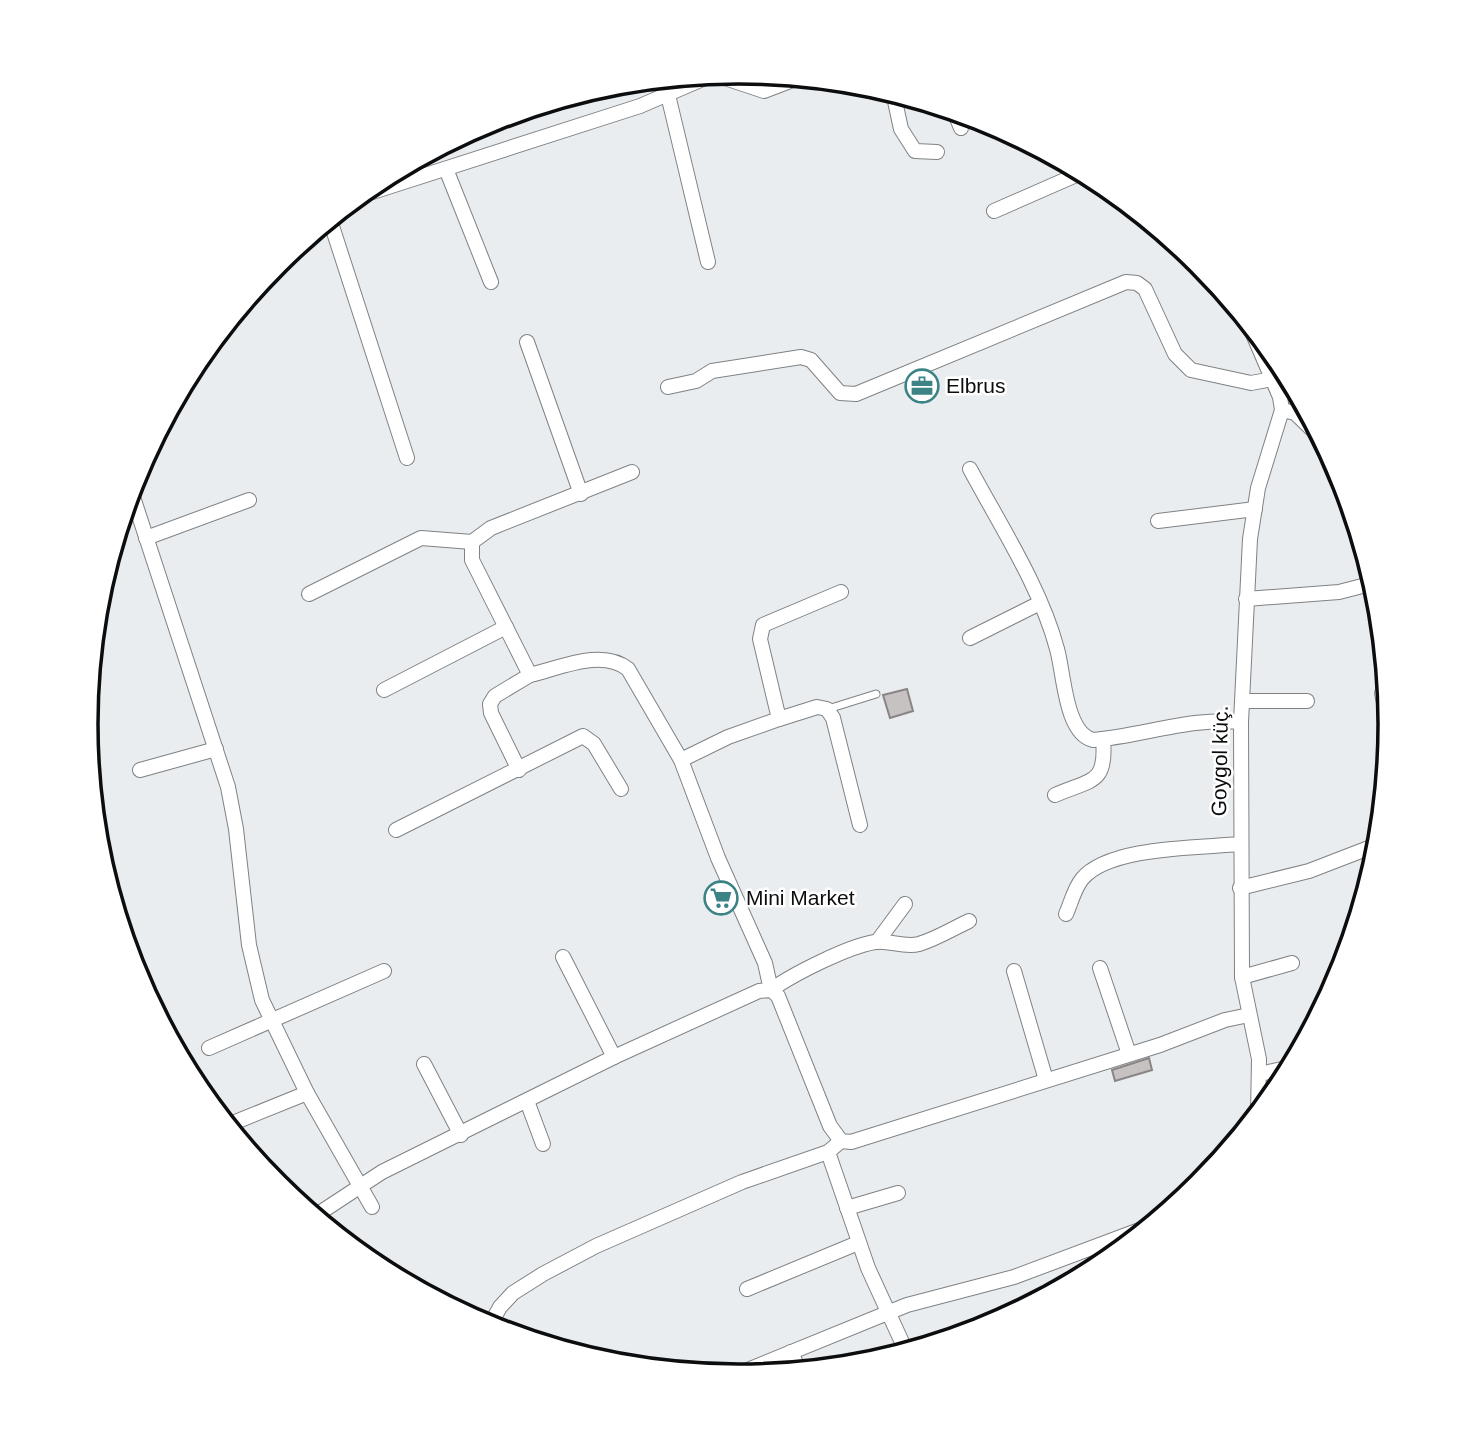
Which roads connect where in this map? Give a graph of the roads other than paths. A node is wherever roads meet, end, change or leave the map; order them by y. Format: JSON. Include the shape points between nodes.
{"nodes":[{"id":1,"x":742,"y":84,"type":"edge"},
{"id":2,"x":780,"y":85,"type":"edge"},
{"id":3,"x":690,"y":86,"type":"edge"},
{"id":4,"x":665,"y":88,"type":"edge"},
{"id":5,"x":668,"y":94,"type":"junction"},
{"id":6,"x":896,"y":104,"type":"edge"},
{"id":7,"x":959,"y":124,"type":"edge"},
{"id":8,"x":961,"y":128,"type":"dead end"},
{"id":9,"x":937,"y":152,"type":"dead end"},
{"id":10,"x":446,"y":169,"type":"junction"},
{"id":11,"x":1071,"y":177,"type":"edge"},
{"id":12,"x":393,"y":186,"type":"edge"},
{"id":13,"x":994,"y":211,"type":"dead end"},
{"id":14,"x":333,"y":229,"type":"edge"},
{"id":15,"x":708,"y":262,"type":"dead end"},
{"id":16,"x":491,"y":282,"type":"dead end"},
{"id":17,"x":527,"y":342,"type":"dead end"},
{"id":18,"x":1263,"y":357,"type":"edge"},
{"id":19,"x":1273,"y":380,"type":"junction"},
{"id":20,"x":668,"y":387,"type":"dead end"},
{"id":21,"x":1282,"y":410,"type":"junction"},
{"id":22,"x":1300,"y":418,"type":"edge"},
{"id":23,"x":407,"y":458,"type":"dead end"},
{"id":24,"x":970,"y":469,"type":"dead end"},
{"id":25,"x":632,"y":472,"type":"dead end"},
{"id":26,"x":581,"y":494,"type":"junction"},
{"id":27,"x":249,"y":500,"type":"dead end"},
{"id":28,"x":136,"y":507,"type":"edge"},
{"id":29,"x":1255,"y":509,"type":"junction"},
{"id":30,"x":1158,"y":521,"type":"dead end"},
{"id":31,"x":146,"y":538,"type":"junction"},
{"id":32,"x":471,"y":542,"type":"junction"},
{"id":33,"x":1363,"y":586,"type":"edge"},
{"id":34,"x":841,"y":592,"type":"dead end"},
{"id":35,"x":309,"y":594,"type":"dead end"},
{"id":36,"x":1246,"y":599,"type":"junction"},
{"id":37,"x":1040,"y":603,"type":"junction"},
{"id":38,"x":506,"y":627,"type":"junction"},
{"id":39,"x":970,"y":638,"type":"dead end"},
{"id":40,"x":530,"y":674,"type":"junction"},
{"id":41,"x":384,"y":690,"type":"dead end"},
{"id":42,"x":876,"y":694,"type":"dead end"},
{"id":43,"x":1242,"y":701,"type":"junction"},
{"id":44,"x":1307,"y":701,"type":"dead end"},
{"id":45,"x":827,"y":709,"type":"junction"},
{"id":46,"x":779,"y":719,"type":"junction"},
{"id":47,"x":1241,"y":722,"type":"junction"},
{"id":48,"x":1103,"y":739,"type":"junction"},
{"id":49,"x":216,"y":749,"type":"junction"},
{"id":50,"x":681,"y":760,"type":"junction"},
{"id":51,"x":139,"y":770,"type":"dead end"},
{"id":52,"x":519,"y":770,"type":"junction"},
{"id":53,"x":621,"y":789,"type":"dead end"},
{"id":54,"x":1055,"y":795,"type":"dead end"},
{"id":55,"x":860,"y":825,"type":"dead end"},
{"id":56,"x":396,"y":831,"type":"dead end"},
{"id":57,"x":1240,"y":844,"type":"junction"},
{"id":58,"x":1366,"y":849,"type":"edge"},
{"id":59,"x":1240,"y":888,"type":"junction"},
{"id":60,"x":905,"y":905,"type":"dead end"},
{"id":61,"x":1066,"y":914,"type":"dead end"},
{"id":62,"x":969,"y":921,"type":"dead end"},
{"id":63,"x":877,"y":942,"type":"junction"},
{"id":64,"x":563,"y":957,"type":"dead end"},
{"id":65,"x":1292,"y":963,"type":"dead end"},
{"id":66,"x":1100,"y":968,"type":"dead end"},
{"id":67,"x":384,"y":971,"type":"dead end"},
{"id":68,"x":1014,"y":971,"type":"dead end"},
{"id":69,"x":1242,"y":977,"type":"junction"},
{"id":70,"x":771,"y":990,"type":"junction"},
{"id":71,"x":1249,"y":1015,"type":"junction"},
{"id":72,"x":271,"y":1022,"type":"junction"},
{"id":73,"x":209,"y":1048,"type":"dead end"},
{"id":74,"x":1129,"y":1054,"type":"junction"},
{"id":75,"x":614,"y":1056,"type":"junction"},
{"id":76,"x":424,"y":1063,"type":"dead end"},
{"id":77,"x":1277,"y":1071,"type":"edge"},
{"id":78,"x":1260,"y":1074,"type":"junction"},
{"id":79,"x":1046,"y":1080,"type":"junction"},
{"id":80,"x":306,"y":1093,"type":"junction"},
{"id":81,"x":1259,"y":1096,"type":"edge"},
{"id":82,"x":527,"y":1101,"type":"junction"},
{"id":83,"x":237,"y":1122,"type":"edge"},
{"id":84,"x":461,"y":1135,"type":"junction"},
{"id":85,"x":841,"y":1141,"type":"junction"},
{"id":86,"x":543,"y":1144,"type":"dead end"},
{"id":87,"x":828,"y":1152,"type":"junction"},
{"id":88,"x":360,"y":1188,"type":"junction"},
{"id":89,"x":898,"y":1193,"type":"dead end"},
{"id":90,"x":372,"y":1207,"type":"dead end"},
{"id":91,"x":847,"y":1208,"type":"junction"},
{"id":92,"x":324,"y":1211,"type":"edge"},
{"id":93,"x":1121,"y":1237,"type":"edge"},
{"id":94,"x":858,"y":1243,"type":"junction"},
{"id":95,"x":747,"y":1289,"type":"dead end"},
{"id":96,"x":887,"y":1313,"type":"junction"},
{"id":97,"x":495,"y":1316,"type":"edge"},
{"id":98,"x":901,"y":1343,"type":"edge"},
{"id":99,"x":791,"y":1352,"type":"junction"},
{"id":100,"x":795,"y":1362,"type":"edge"},
{"id":101,"x":763,"y":1363,"type":"edge"}],
"edges":[{"from":1,"to":2,"type":"street","via":[[764,91]]},
{"from":3,"to":5,"type":"street"},
{"from":4,"to":5,"type":"street"},
{"from":5,"to":10,"type":"street"},
{"from":5,"to":15,"type":"street"},
{"from":6,"to":9,"type":"street","via":[[906,140],[915,151]]},
{"from":7,"to":8,"type":"street"},
{"from":10,"to":12,"type":"street"},
{"from":10,"to":16,"type":"street"},
{"from":11,"to":13,"type":"street"},
{"from":14,"to":23,"type":"street"},
{"from":17,"to":26,"type":"street"},
{"from":18,"to":19,"type":"street"},
{"from":19,"to":20,"type":"street","via":[[1251,383],[1191,370],[1175,354],[1145,289],[1126,282],[856,394],[839,393],[811,360],[801,357],[712,371],[696,381]]},
{"from":19,"to":21,"type":"street"},
{"from":21,"to":22,"type":"street"},
{"from":21,"to":29,"type":"street","name":"Goygol küç."},
{"from":24,"to":37,"type":"street"},
{"from":25,"to":26,"type":"street"},
{"from":26,"to":32,"type":"street","via":[[491,528]]},
{"from":27,"to":31,"type":"street"},
{"from":28,"to":31,"type":"street"},
{"from":29,"to":30,"type":"street"},
{"from":29,"to":36,"type":"street","name":"Goygol küç."},
{"from":31,"to":49,"type":"street"},
{"from":32,"to":35,"type":"street","via":[[421,538]]},
{"from":32,"to":38,"type":"street","via":[[472,560]]},
{"from":33,"to":36,"type":"street"},
{"from":34,"to":46,"type":"street","via":[[763,625],[760,639]]},
{"from":36,"to":43,"type":"street","name":"Goygol küç."},
{"from":37,"to":39,"type":"street"},
{"from":37,"to":48,"type":"street","via":[[1058,650],[1074,725],[1085,738]]},
{"from":38,"to":40,"type":"street"},
{"from":38,"to":41,"type":"street"},
{"from":40,"to":50,"type":"street","via":[[601,658],[617,660],[628,670]]},
{"from":40,"to":52,"type":"street","via":[[490,704]]},
{"from":42,"to":45,"type":"lane"},
{"from":43,"to":44,"type":"street"},
{"from":43,"to":47,"type":"street","name":"Goygol küç."},
{"from":45,"to":46,"type":"street","via":[[817,707]]},
{"from":45,"to":55,"type":"street"},
{"from":46,"to":50,"type":"street"},
{"from":47,"to":48,"type":"street","via":[[1182,724]]},
{"from":47,"to":57,"type":"street","name":"Goygol küç."},
{"from":48,"to":54,"type":"street","via":[[1105,763],[1099,776]]},
{"from":49,"to":51,"type":"street"},
{"from":49,"to":72,"type":"street","via":[[233,805],[257,983]]},
{"from":50,"to":70,"type":"street","via":[[765,963]]},
{"from":52,"to":53,"type":"street","via":[[583,736],[594,744]]},
{"from":52,"to":56,"type":"street"},
{"from":57,"to":59,"type":"street","name":"Goygol küç."},
{"from":57,"to":61,"type":"street","via":[[1145,853],[1094,869],[1078,886]]},
{"from":58,"to":59,"type":"street","via":[[1309,871]]},
{"from":59,"to":69,"type":"street","name":"Goygol küç."},
{"from":60,"to":63,"type":"street"},
{"from":62,"to":63,"type":"street","via":[[908,946]]},
{"from":63,"to":70,"type":"street","via":[[800,972]]},
{"from":64,"to":75,"type":"street"},
{"from":65,"to":69,"type":"street"},
{"from":66,"to":74,"type":"street"},
{"from":67,"to":72,"type":"street"},
{"from":68,"to":79,"type":"street"},
{"from":69,"to":71,"type":"street","name":"Goygol küç."},
{"from":70,"to":75,"type":"street","via":[[748,995]]},
{"from":70,"to":85,"type":"street","via":[[782,1006],[830,1126]]},
{"from":71,"to":74,"type":"street"},
{"from":71,"to":78,"type":"street","name":"Goygol küç."},
{"from":72,"to":73,"type":"street"},
{"from":72,"to":80,"type":"street"},
{"from":74,"to":79,"type":"street"},
{"from":75,"to":82,"type":"street"},
{"from":76,"to":84,"type":"street"},
{"from":77,"to":78,"type":"street"},
{"from":78,"to":81,"type":"street","name":"Goygol küç."},
{"from":79,"to":85,"type":"street","via":[[860,1139]]},
{"from":80,"to":83,"type":"street"},
{"from":80,"to":88,"type":"street"},
{"from":82,"to":84,"type":"street"},
{"from":82,"to":86,"type":"street"},
{"from":84,"to":88,"type":"street","via":[[375,1176]]},
{"from":85,"to":87,"type":"street"},
{"from":87,"to":91,"type":"street"},
{"from":87,"to":97,"type":"street","via":[[742,1182],[565,1263],[513,1293]]},
{"from":88,"to":90,"type":"street"},
{"from":88,"to":92,"type":"street"},
{"from":89,"to":91,"type":"street"},
{"from":91,"to":94,"type":"street"},
{"from":93,"to":96,"type":"street","via":[[1014,1277]]},
{"from":94,"to":95,"type":"street"},
{"from":94,"to":96,"type":"street"},
{"from":96,"to":98,"type":"street"},
{"from":96,"to":99,"type":"street"},
{"from":99,"to":100,"type":"street"},
{"from":99,"to":101,"type":"street"}]}
